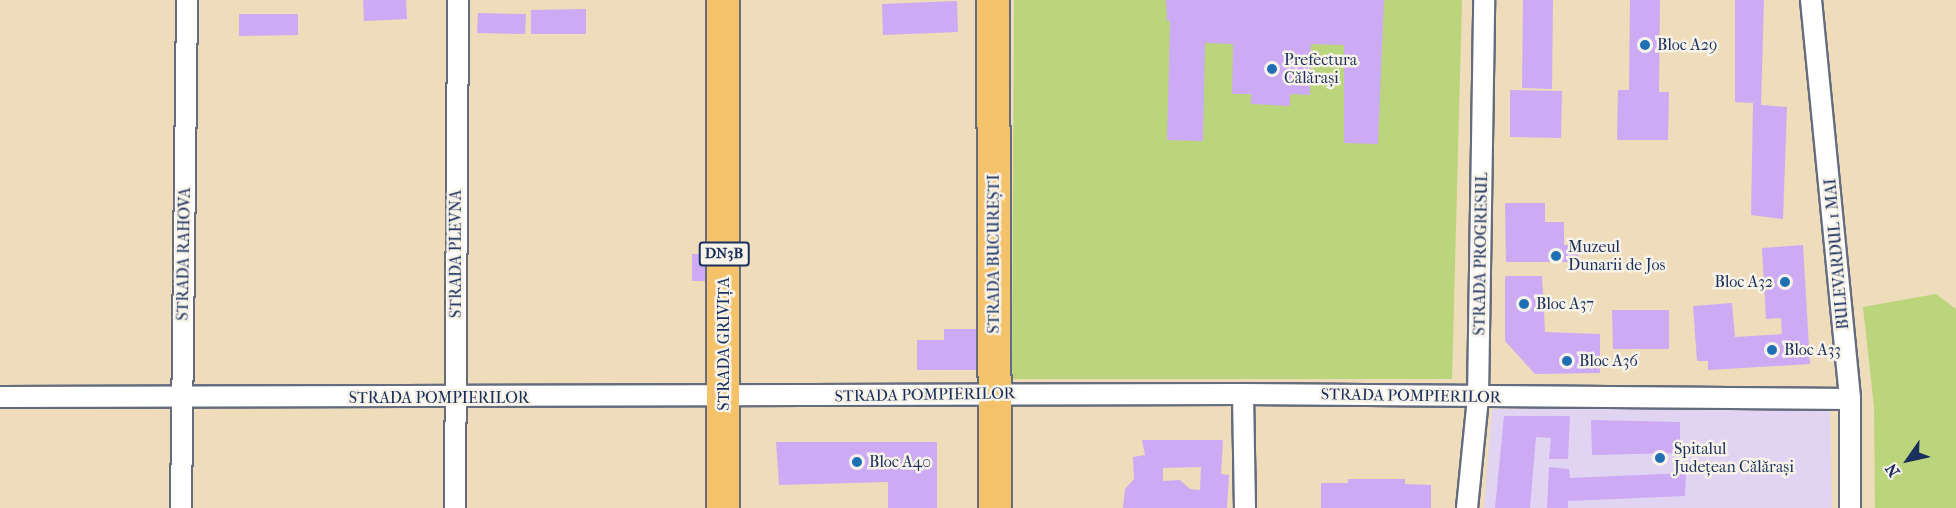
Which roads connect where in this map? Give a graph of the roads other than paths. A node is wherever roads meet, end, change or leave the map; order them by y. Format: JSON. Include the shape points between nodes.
{"nodes":[{"id":1,"x":187,"y":0,"type":"edge"},
{"id":2,"x":458,"y":0,"type":"edge"},
{"id":3,"x":723,"y":0,"type":"edge"},
{"id":4,"x":993,"y":0,"type":"edge"},
{"id":5,"x":1484,"y":0,"type":"edge"},
{"id":6,"x":1811,"y":0,"type":"edge"},
{"id":7,"x":995,"y":394,"type":"junction"},
{"id":8,"x":1243,"y":394,"type":"junction"},
{"id":9,"x":0,"y":397,"type":"edge"},
{"id":10,"x":182,"y":397,"type":"junction"},
{"id":11,"x":724,"y":397,"type":"junction"},
{"id":12,"x":1478,"y":397,"type":"junction"},
{"id":13,"x":455,"y":399,"type":"junction"},
{"id":14,"x":1850,"y":399,"type":"junction"},
{"id":15,"x":181,"y":508,"type":"edge"},
{"id":16,"x":455,"y":508,"type":"edge"},
{"id":17,"x":723,"y":508,"type":"edge"},
{"id":18,"x":995,"y":508,"type":"edge"},
{"id":19,"x":1245,"y":508,"type":"edge"},
{"id":20,"x":1467,"y":508,"type":"edge"},
{"id":21,"x":1850,"y":508,"type":"edge"}],
"edges":[{"from":1,"to":10,"type":"street","name":"STRADA RAHOVA"},
{"from":2,"to":13,"type":"street","name":"STRADA PLEVNA"},
{"from":3,"to":11,"type":"main road","name":"STRADA GRIVIȚA","number":"DN3B"},
{"from":4,"to":7,"type":"main road","name":"STRADA BUCUREȘTI"},
{"from":5,"to":12,"type":"street","name":"STRADA PROGRESUL"},
{"from":6,"to":14,"type":"street","name":"BULEVARDUL 1 MAI"},
{"from":7,"to":8,"type":"street","name":"STRADA POMPIERILOR"},
{"from":7,"to":11,"type":"street","name":"STRADA POMPIERILOR"},
{"from":7,"to":18,"type":"main road","name":"STRADA BUCUREȘTI"},
{"from":8,"to":12,"type":"street","name":"STRADA POMPIERILOR"},
{"from":8,"to":19,"type":"street"},
{"from":9,"to":10,"type":"street","name":"STRADA POMPIERILOR"},
{"from":10,"to":13,"type":"street","name":"STRADA POMPIERILOR"},
{"from":10,"to":15,"type":"street","name":"STRADA RAHOVA"},
{"from":11,"to":13,"type":"street","name":"STRADA POMPIERILOR"},
{"from":11,"to":17,"type":"main road","name":"STRADA GRIVIȚA","number":"DN3B"},
{"from":12,"to":14,"type":"street","name":"STRADA POMPIERILOR"},
{"from":12,"to":20,"type":"street","name":"STRADA PROGRESUL"},
{"from":13,"to":16,"type":"street","name":"STRADA PLEVNA"},
{"from":14,"to":21,"type":"street","name":"BULEVARDUL 1 MAI"}]}
